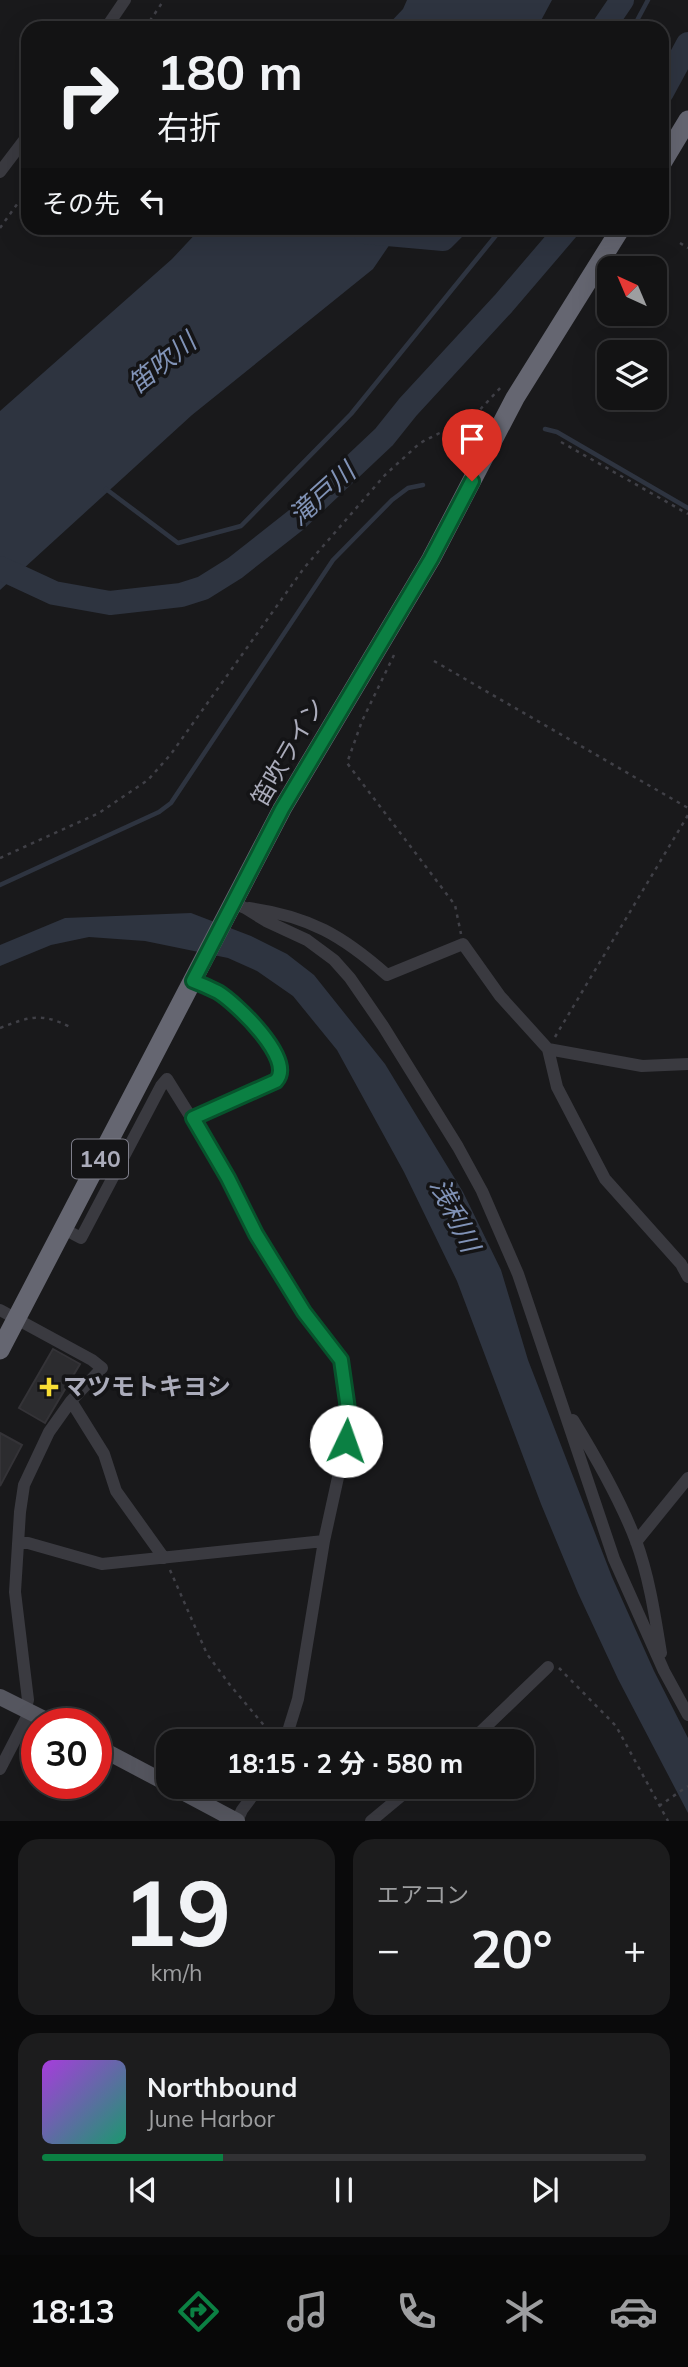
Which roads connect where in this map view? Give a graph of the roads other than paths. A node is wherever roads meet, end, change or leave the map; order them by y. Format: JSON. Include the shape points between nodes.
{"nodes":[{"id":1,"x":125,"y":0,"type":"edge"},
{"id":2,"x":111,"y":21,"type":"edge"},
{"id":3,"x":688,"y":120,"type":"edge"},
{"id":4,"x":21,"y":144,"type":"edge"},
{"id":5,"x":669,"y":151,"type":"edge"},
{"id":6,"x":0,"y":172,"type":"edge"},
{"id":7,"x":617,"y":235,"type":"edge"},
{"id":8,"x":235,"y":908,"type":"junction"},
{"id":9,"x":196,"y":974,"type":"junction"},
{"id":10,"x":548,"y":1049,"type":"junction"},
{"id":11,"x":688,"y":1064,"type":"edge"},
{"id":12,"x":193,"y":1118,"type":"junction"},
{"id":13,"x":64,"y":1228,"type":"junction"},
{"id":14,"x":688,"y":1277,"type":"edge"},
{"id":15,"x":8,"y":1315,"type":"edge"},
{"id":16,"x":0,"y":1350,"type":"edge"},
{"id":17,"x":71,"y":1401,"type":"junction"},
{"id":18,"x":562,"y":1404,"type":"junction"},
{"id":19,"x":688,"y":1478,"type":"edge"},
{"id":20,"x":688,"y":1497,"type":"edge"},
{"id":21,"x":666,"y":1508,"type":"junction"},
{"id":22,"x":324,"y":1541,"type":"junction"},
{"id":23,"x":636,"y":1542,"type":"junction"},
{"id":24,"x":18,"y":1543,"type":"junction"},
{"id":25,"x":164,"y":1558,"type":"junction"},
{"id":26,"x":548,"y":1667,"type":"road end"},
{"id":27,"x":664,"y":1671,"type":"junction"},
{"id":28,"x":0,"y":1697,"type":"edge"},
{"id":29,"x":22,"y":1708,"type":"edge"},
{"id":30,"x":28,"y":1708,"type":"edge"},
{"id":31,"x":688,"y":1715,"type":"edge"},
{"id":32,"x":21,"y":1726,"type":"edge"},
{"id":33,"x":289,"y":1729,"type":"edge"},
{"id":34,"x":483,"y":1729,"type":"edge"},
{"id":35,"x":112,"y":1755,"type":"edge"},
{"id":36,"x":0,"y":1769,"type":"edge"},
{"id":37,"x":156,"y":1778,"type":"edge"},
{"id":38,"x":195,"y":1799,"type":"edge"},
{"id":39,"x":250,"y":1799,"type":"edge"},
{"id":40,"x":398,"y":1799,"type":"edge"},
{"id":41,"x":237,"y":1821,"type":"edge"},
{"id":42,"x":372,"y":1821,"type":"edge"}],
"edges":[{"from":1,"to":2,"type":"street"},
{"from":3,"to":5,"type":"highway"},
{"from":4,"to":6,"type":"street"},
{"from":7,"to":8,"type":"highway","name":"笛吹ライン","number":"140","via":[[515,398],[431,559],[282,809]]},
{"from":8,"to":9,"type":"highway","name":"笛吹ライン","number":"140"},
{"from":8,"to":10,"type":"street","via":[[276,912],[333,933],[387,975],[463,944],[500,996]]},
{"from":8,"to":18,"type":"street","via":[[307,940],[334,960],[383,1026],[481,1191],[518,1274]]},
{"from":9,"to":12,"type":"street","via":[[252,1023],[282,1069],[276,1081]]},
{"from":9,"to":13,"type":"highway","name":"笛吹ライン","number":"140"},
{"from":10,"to":11,"type":"street","via":[[642,1066]]},
{"from":10,"to":14,"type":"street","via":[[557,1087],[605,1179]]},
{"from":12,"to":13,"type":"street","via":[[167,1079],[80,1238]]},
{"from":12,"to":22,"type":"street","via":[[256,1234],[304,1312],[341,1360],[348,1409],[346,1441]]},
{"from":13,"to":15,"type":"highway","name":"笛吹ライン","number":"140"},
{"from":15,"to":16,"type":"highway","name":"笛吹ライン","number":"140"},
{"from":15,"to":17,"type":"street","via":[[102,1368]]},
{"from":17,"to":24,"type":"street","via":[[49,1432],[24,1485]]},
{"from":17,"to":25,"type":"street","via":[[104,1454],[116,1491]]},
{"from":18,"to":23,"type":"street","via":[[600,1464]]},
{"from":18,"to":27,"type":"street","via":[[614,1559]]},
{"from":19,"to":21,"type":"street"},
{"from":20,"to":21,"type":"street"},
{"from":21,"to":23,"type":"street"},
{"from":22,"to":25,"type":"street"},
{"from":22,"to":33,"type":"street","via":[[299,1699]]},
{"from":23,"to":27,"type":"street","via":[[655,1613]]},
{"from":24,"to":25,"type":"street","via":[[102,1564]]},
{"from":24,"to":30,"type":"street","via":[[15,1592]]},
{"from":26,"to":34,"type":"street"},
{"from":27,"to":31,"type":"street"},
{"from":28,"to":29,"type":"main road"},
{"from":32,"to":36,"type":"street"},
{"from":35,"to":37,"type":"main road"},
{"from":38,"to":41,"type":"main road"},
{"from":39,"to":41,"type":"street"},
{"from":40,"to":42,"type":"street"}]}
